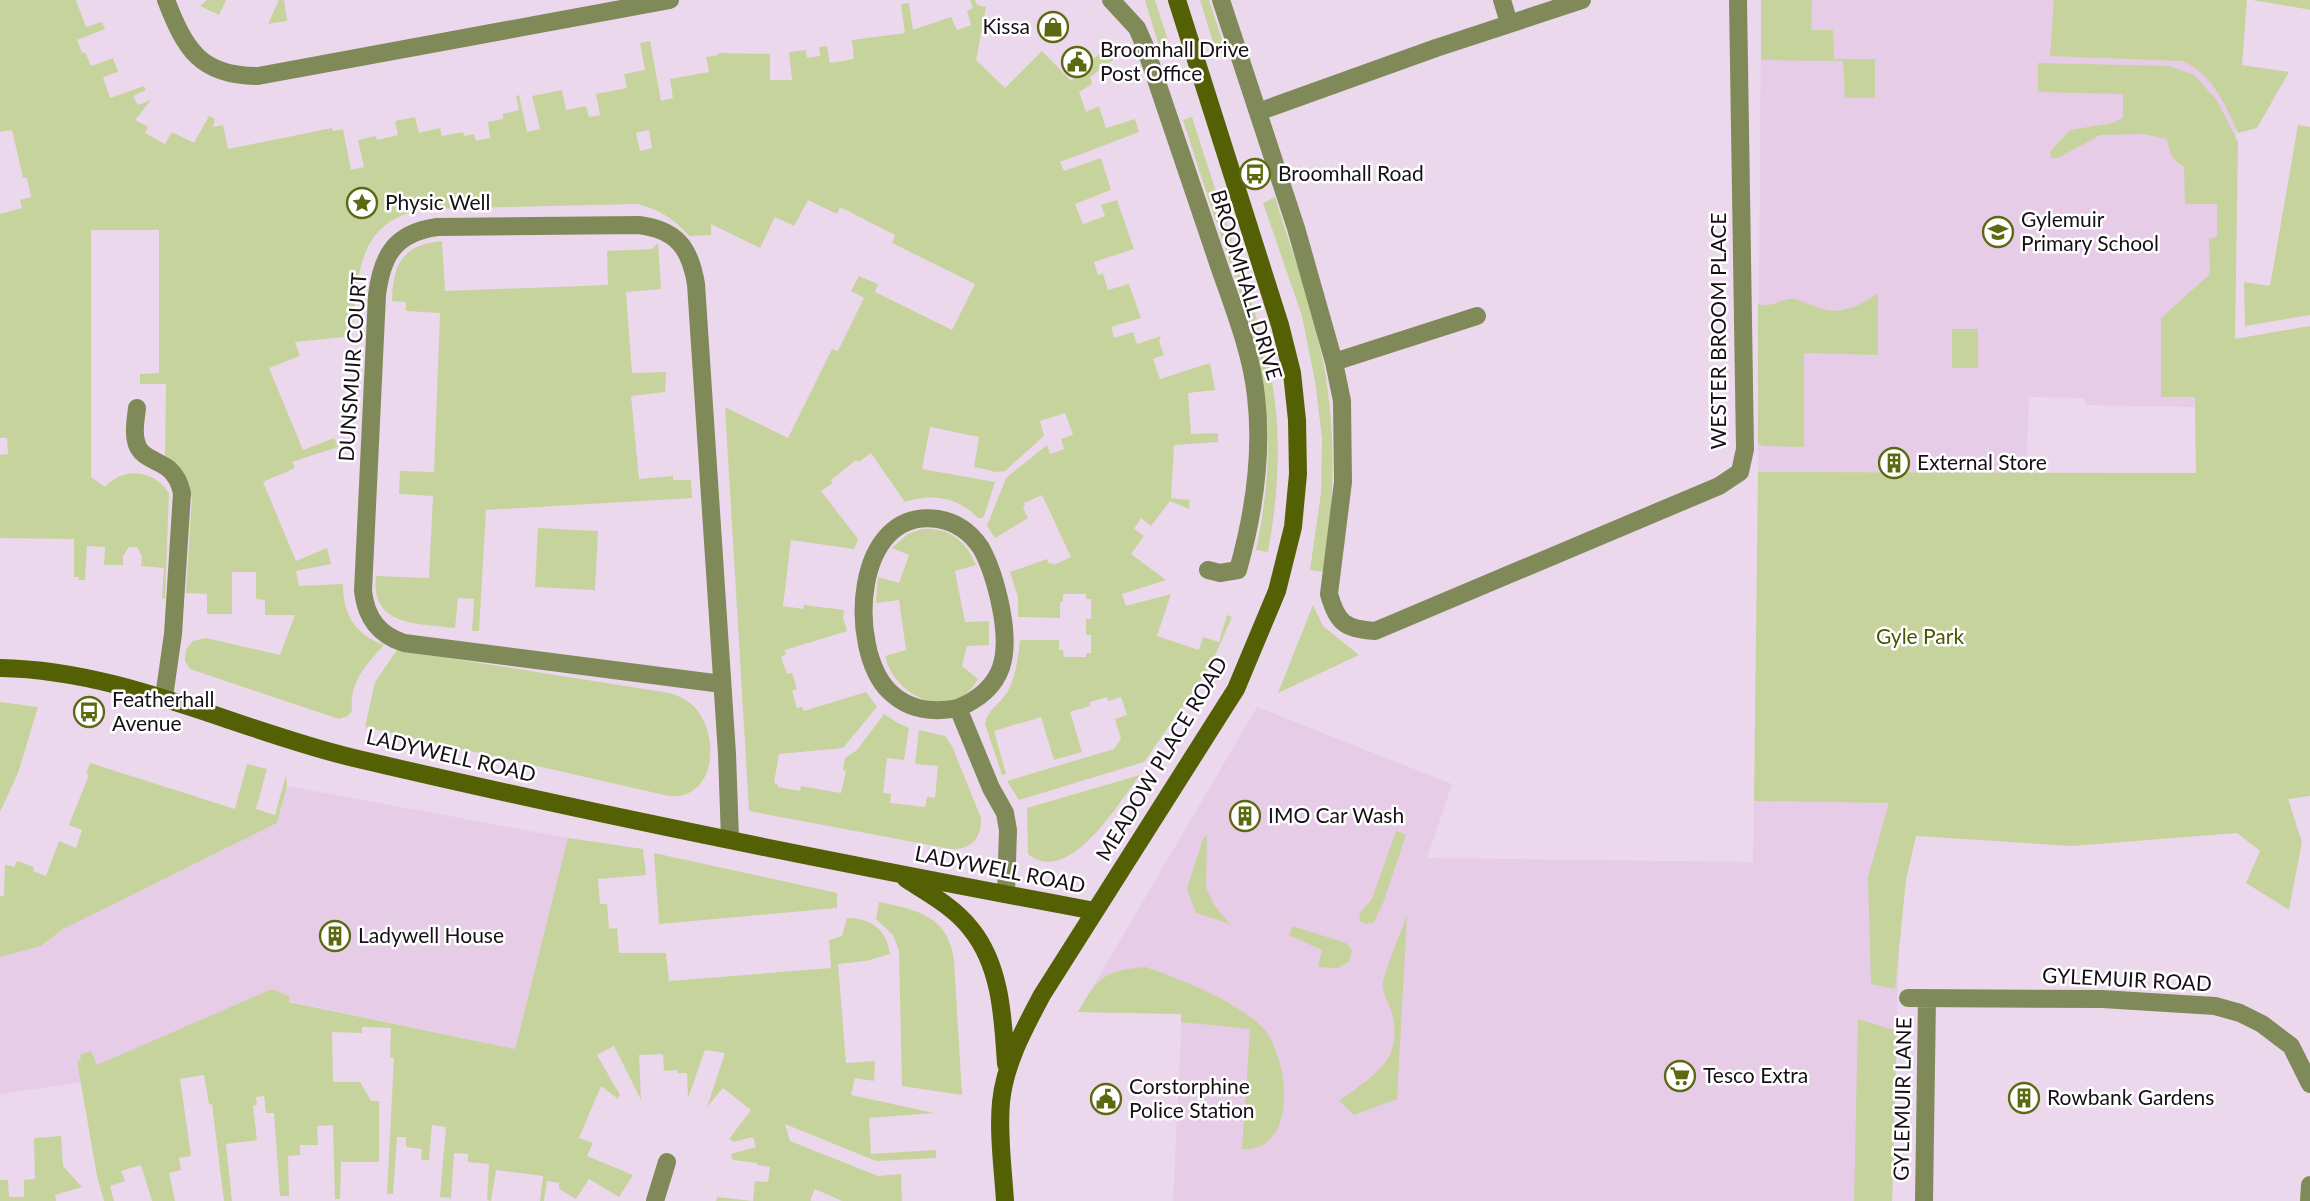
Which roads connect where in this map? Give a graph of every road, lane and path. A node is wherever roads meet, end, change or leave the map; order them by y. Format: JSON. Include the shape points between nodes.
{"nodes":[{"id":1,"x":166,"y":0,"type":"edge"},
{"id":2,"x":670,"y":0,"type":"edge"},
{"id":3,"x":1111,"y":0,"type":"edge"},
{"id":4,"x":1177,"y":0,"type":"edge"},
{"id":5,"x":1221,"y":0,"type":"edge"},
{"id":6,"x":1502,"y":0,"type":"edge"},
{"id":7,"x":1582,"y":0,"type":"edge"},
{"id":8,"x":1738,"y":0,"type":"edge"},
{"id":9,"x":1509,"y":23,"type":"junction"},
{"id":10,"x":1258,"y":112,"type":"junction"},
{"id":11,"x":1477,"y":316,"type":"dead end"},
{"id":12,"x":1334,"y":362,"type":"junction"},
{"id":13,"x":137,"y":408,"type":"dead end"},
{"id":14,"x":1208,"y":570,"type":"dead end"},
{"id":15,"x":0,"y":668,"type":"edge"},
{"id":16,"x":722,"y":684,"type":"junction"},
{"id":17,"x":164,"y":697,"type":"junction"},
{"id":18,"x":958,"y":708,"type":"junction"},
{"id":19,"x":730,"y":839,"type":"junction"},
{"id":20,"x":897,"y":873,"type":"junction"},
{"id":21,"x":1006,"y":894,"type":"junction"},
{"id":22,"x":1095,"y":911,"type":"junction"},
{"id":23,"x":1908,"y":998,"type":"dead end"},
{"id":24,"x":1927,"y":998,"type":"junction"},
{"id":25,"x":1006,"y":1072,"type":"junction"},
{"id":26,"x":2310,"y":1084,"type":"edge"},
{"id":27,"x":667,"y":1163,"type":"dead end"},
{"id":28,"x":2310,"y":1185,"type":"edge"},
{"id":29,"x":655,"y":1201,"type":"edge"},
{"id":30,"x":1005,"y":1201,"type":"edge"},
{"id":31,"x":1924,"y":1201,"type":"edge"},
{"id":32,"x":2309,"y":1201,"type":"edge"}],
"edges":[{"from":1,"to":2,"type":"street","via":[[181,38],[195,55],[215,69],[247,76]]},
{"from":3,"to":14,"type":"street","name":"BROOMHALL DRIVE","via":[[1137,28],[1144,44],[1253,377],[1259,448],[1245,545],[1238,570]]},
{"from":4,"to":22,"type":"street","name":"MEADOW PLACE ROAD","via":[[1280,324],[1292,373],[1298,474],[1285,566],[1236,689]]},
{"from":5,"to":10,"type":"street"},
{"from":6,"to":9,"type":"street"},
{"from":7,"to":9,"type":"street"},
{"from":8,"to":12,"type":"street","name":"WESTER BROOM PLACE","via":[[1745,449],[1740,472],[1719,486],[1375,631],[1357,630],[1343,624],[1329,594],[1343,482],[1342,401]]},
{"from":9,"to":10,"type":"street"},
{"from":10,"to":12,"type":"street"},
{"from":11,"to":12,"type":"street"},
{"from":13,"to":17,"type":"street","via":[[138,447],[174,474],[182,493]]},
{"from":15,"to":17,"type":"street","name":"LADYWELL ROAD","via":[[82,678]]},
{"from":16,"to":16,"type":"street","name":"DUNSMUIR COURT","via":[[696,284],[688,253],[664,231],[624,224],[437,227],[402,239],[382,265],[377,295],[363,591],[373,622],[387,636],[404,643]]},
{"from":16,"to":19,"type":"street","name":"DUNSMUIR COURT"},
{"from":17,"to":19,"type":"street","name":"LADYWELL ROAD","via":[[352,757]]},
{"from":18,"to":18,"type":"street","via":[[928,710],[896,697],[877,674],[869,646],[865,605],[872,558],[893,530],[916,520],[944,520],[968,533],[983,552],[1000,601],[1006,643],[1000,672],[981,696]]},
{"from":18,"to":21,"type":"street","via":[[1005,813]]},
{"from":19,"to":20,"type":"street","name":"LADYWELL ROAD"},
{"from":20,"to":21,"type":"street","name":"LADYWELL ROAD"},
{"from":20,"to":25,"type":"street","name":"LADYWELL ROAD","via":[[943,903],[970,928],[984,950],[998,989]]},
{"from":21,"to":22,"type":"street","name":"LADYWELL ROAD"},
{"from":22,"to":25,"type":"street","name":"MEADOW PLACE ROAD","via":[[1037,1004]]},
{"from":23,"to":24,"type":"street","name":"GYLEMUIR ROAD"},
{"from":24,"to":26,"type":"street","name":"GYLEMUIR ROAD","via":[[2102,999],[2215,1006],[2262,1024],[2291,1046]]},
{"from":24,"to":31,"type":"street","name":"GYLEMUIR LANE"},
{"from":25,"to":30,"type":"street","name":"MEADOW PLACE ROAD","via":[[1001,1103]]},
{"from":27,"to":29,"type":"street"},
{"from":28,"to":32,"type":"street"}]}
